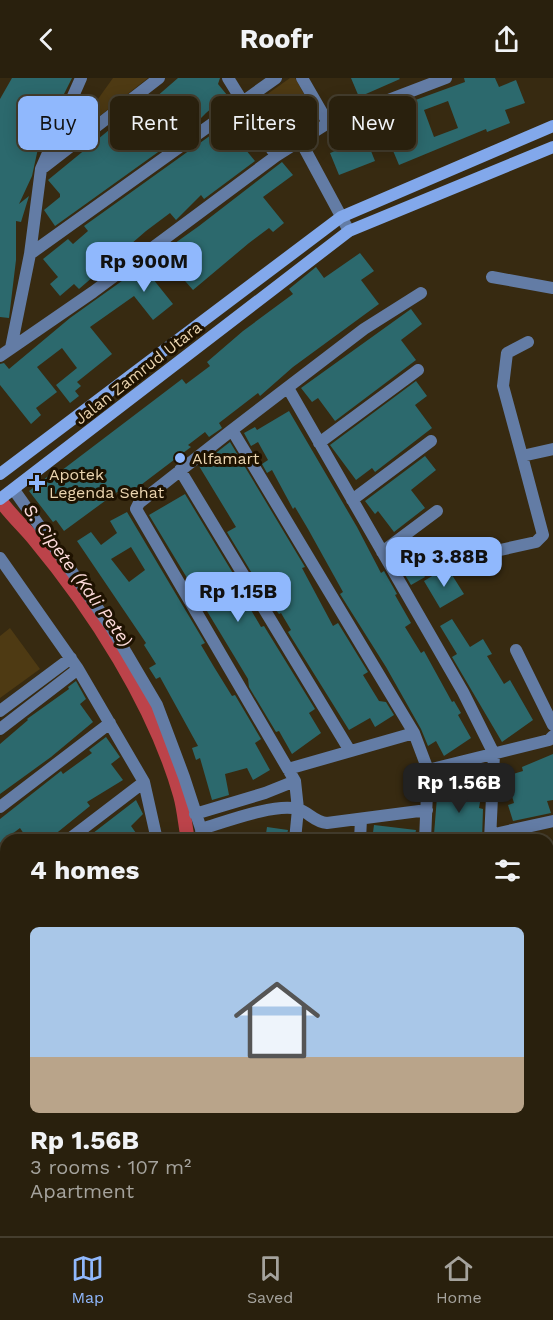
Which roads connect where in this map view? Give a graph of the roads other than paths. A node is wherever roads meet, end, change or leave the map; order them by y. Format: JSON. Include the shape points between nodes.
{"nodes":[{"id":1,"x":81,"y":78,"type":"edge"},
{"id":2,"x":159,"y":78,"type":"edge"},
{"id":3,"x":228,"y":78,"type":"edge"},
{"id":4,"x":276,"y":78,"type":"edge"},
{"id":5,"x":302,"y":78,"type":"edge"},
{"id":6,"x":439,"y":79,"type":"edge"},
{"id":7,"x":239,"y":96,"type":"edge"},
{"id":8,"x":249,"y":96,"type":"edge"},
{"id":9,"x":211,"y":123,"type":"edge"},
{"id":10,"x":328,"y":123,"type":"junction"},
{"id":11,"x":553,"y":126,"type":"edge"},
{"id":12,"x":317,"y":131,"type":"edge"},
{"id":13,"x":553,"y":147,"type":"edge"},
{"id":14,"x":272,"y":150,"type":"edge"},
{"id":15,"x":287,"y":150,"type":"edge"},
{"id":16,"x":305,"y":150,"type":"edge"},
{"id":17,"x":483,"y":154,"type":"junction"},
{"id":18,"x":276,"y":156,"type":"junction"},
{"id":19,"x":41,"y":170,"type":"junction"},
{"id":20,"x":491,"y":172,"type":"junction"},
{"id":21,"x":341,"y":217,"type":"junction"},
{"id":22,"x":349,"y":231,"type":"junction"},
{"id":23,"x":30,"y":254,"type":"junction"},
{"id":24,"x":492,"y":277,"type":"dead end"},
{"id":25,"x":553,"y":288,"type":"edge"},
{"id":26,"x":421,"y":294,"type":"dead end"},
{"id":27,"x":528,"y":342,"type":"dead end"},
{"id":28,"x":12,"y":348,"type":"junction"},
{"id":29,"x":0,"y":356,"type":"edge"},
{"id":30,"x":418,"y":370,"type":"dead end"},
{"id":31,"x":288,"y":388,"type":"junction"},
{"id":32,"x":232,"y":430,"type":"junction"},
{"id":33,"x":431,"y":441,"type":"dead end"},
{"id":34,"x":319,"y":443,"type":"junction"},
{"id":35,"x":553,"y":449,"type":"edge"},
{"id":36,"x":522,"y":456,"type":"junction"},
{"id":37,"x":180,"y":470,"type":"junction"},
{"id":38,"x":0,"y":474,"type":"edge"},
{"id":39,"x":7,"y":494,"type":"edge"},
{"id":40,"x":352,"y":500,"type":"junction"},
{"id":41,"x":437,"y":511,"type":"dead end"},
{"id":42,"x":382,"y":552,"type":"junction"},
{"id":43,"x":491,"y":552,"type":"dead end"},
{"id":44,"x":0,"y":558,"type":"edge"},
{"id":45,"x":516,"y":650,"type":"dead end"},
{"id":46,"x":71,"y":658,"type":"junction"},
{"id":47,"x":78,"y":669,"type":"junction"},
{"id":48,"x":0,"y":711,"type":"edge"},
{"id":49,"x":110,"y":723,"type":"junction"},
{"id":50,"x":553,"y":725,"type":"edge"},
{"id":51,"x":0,"y":729,"type":"edge"},
{"id":52,"x":414,"y":733,"type":"junction"},
{"id":53,"x":553,"y":736,"type":"edge"},
{"id":54,"x":350,"y":752,"type":"junction"},
{"id":55,"x":494,"y":754,"type":"junction"},
{"id":56,"x":288,"y":769,"type":"junction"},
{"id":57,"x":428,"y":770,"type":"junction"},
{"id":58,"x":295,"y":781,"type":"junction"},
{"id":59,"x":144,"y":782,"type":"junction"},
{"id":60,"x":0,"y":807,"type":"edge"},
{"id":61,"x":298,"y":809,"type":"junction"},
{"id":62,"x":427,"y":810,"type":"junction"},
{"id":63,"x":195,"y":814,"type":"junction"},
{"id":64,"x":361,"y":819,"type":"junction"},
{"id":65,"x":553,"y":821,"type":"edge"},
{"id":66,"x":76,"y":834,"type":"edge"},
{"id":67,"x":156,"y":834,"type":"edge"},
{"id":68,"x":201,"y":834,"type":"edge"},
{"id":69,"x":204,"y":834,"type":"edge"},
{"id":70,"x":296,"y":834,"type":"edge"},
{"id":71,"x":360,"y":834,"type":"edge"},
{"id":72,"x":425,"y":834,"type":"edge"},
{"id":73,"x":490,"y":834,"type":"edge"},
{"id":74,"x":502,"y":834,"type":"edge"}],
"edges":[{"from":1,"to":19,"type":"street"},
{"from":2,"to":19,"type":"street"},
{"from":3,"to":7,"type":"street"},
{"from":4,"to":8,"type":"street"},
{"from":5,"to":10,"type":"street"},
{"from":6,"to":10,"type":"street"},
{"from":9,"to":23,"type":"street"},
{"from":10,"to":12,"type":"street"},
{"from":11,"to":17,"type":"street","name":"Jalan Zamrud Utara"},
{"from":13,"to":20,"type":"street","name":"Jalan Zamrud Utara"},
{"from":14,"to":18,"type":"street"},
{"from":15,"to":18,"type":"street"},
{"from":16,"to":21,"type":"street"},
{"from":17,"to":20,"type":"street"},
{"from":17,"to":21,"type":"street","name":"Jalan Zamrud Utara"},
{"from":18,"to":28,"type":"street"},
{"from":19,"to":23,"type":"street"},
{"from":20,"to":22,"type":"street","name":"Jalan Zamrud Utara"},
{"from":21,"to":22,"type":"street"},
{"from":21,"to":38,"type":"street","name":"Jalan Zamrud Utara"},
{"from":22,"to":39,"type":"street","name":"Jalan Zamrud Utara"},
{"from":23,"to":28,"type":"street"},
{"from":24,"to":25,"type":"street"},
{"from":26,"to":31,"type":"street","via":[[370,325]]},
{"from":27,"to":36,"type":"street","via":[[507,353],[503,386]]},
{"from":28,"to":29,"type":"street"},
{"from":30,"to":34,"type":"street"},
{"from":31,"to":32,"type":"street"},
{"from":31,"to":34,"type":"street"},
{"from":32,"to":37,"type":"street"},
{"from":32,"to":52,"type":"street"},
{"from":33,"to":40,"type":"street"},
{"from":34,"to":40,"type":"street"},
{"from":35,"to":36,"type":"street"},
{"from":36,"to":43,"type":"street","via":[[543,535],[536,542]]},
{"from":37,"to":54,"type":"street"},
{"from":37,"to":56,"type":"street","via":[[139,503],[137,516]]},
{"from":39,"to":63,"type":"street","via":[[111,627],[157,705]]},
{"from":40,"to":42,"type":"street"},
{"from":41,"to":42,"type":"street"},
{"from":42,"to":55,"type":"street"},
{"from":44,"to":46,"type":"street"},
{"from":45,"to":50,"type":"street"},
{"from":46,"to":47,"type":"street"},
{"from":46,"to":48,"type":"street"},
{"from":47,"to":49,"type":"street"},
{"from":47,"to":51,"type":"street"},
{"from":49,"to":59,"type":"street"},
{"from":49,"to":60,"type":"street"},
{"from":52,"to":54,"type":"street"},
{"from":52,"to":57,"type":"street"},
{"from":53,"to":55,"type":"street"},
{"from":54,"to":56,"type":"street"},
{"from":55,"to":57,"type":"street"},
{"from":55,"to":73,"type":"street"},
{"from":56,"to":58,"type":"street"},
{"from":57,"to":62,"type":"street"},
{"from":58,"to":61,"type":"street"},
{"from":58,"to":63,"type":"street"},
{"from":59,"to":66,"type":"street"},
{"from":59,"to":67,"type":"street"},
{"from":61,"to":64,"type":"street","via":[[317,822]]},
{"from":61,"to":69,"type":"street","via":[[275,809]]},
{"from":61,"to":70,"type":"street"},
{"from":62,"to":64,"type":"street"},
{"from":62,"to":72,"type":"street"},
{"from":63,"to":68,"type":"street"},
{"from":64,"to":71,"type":"street"},
{"from":65,"to":74,"type":"street"}]}
